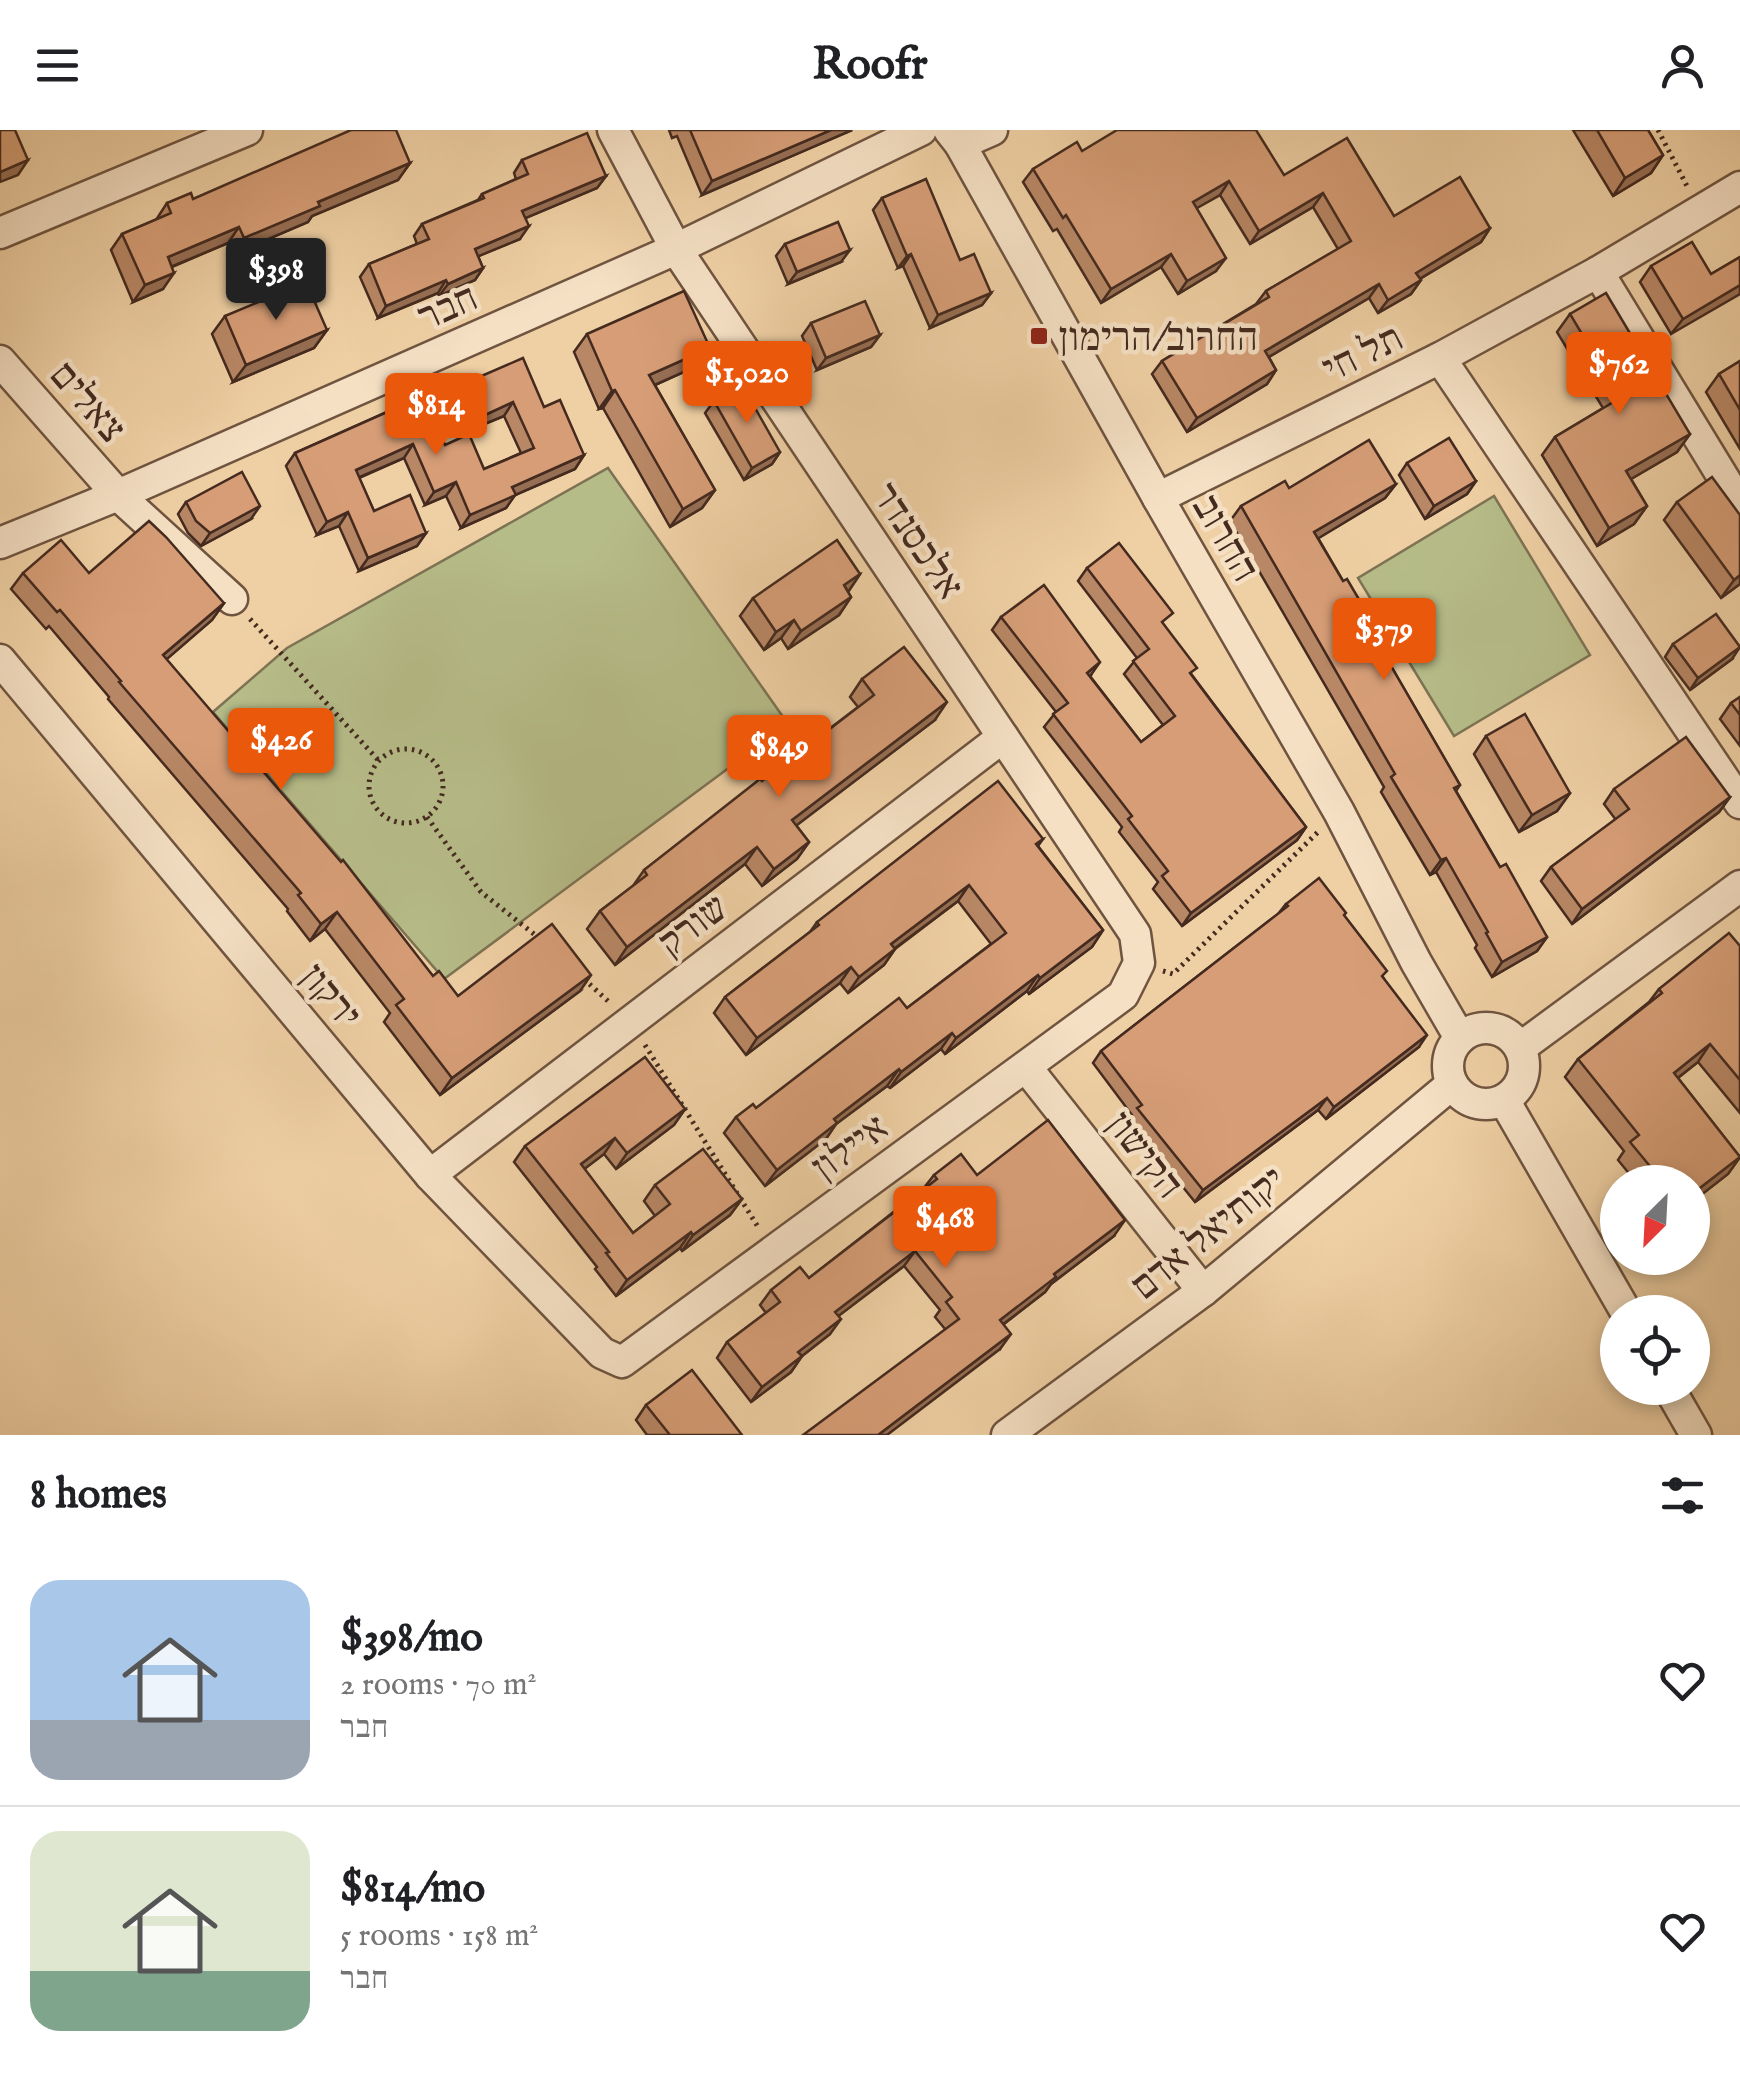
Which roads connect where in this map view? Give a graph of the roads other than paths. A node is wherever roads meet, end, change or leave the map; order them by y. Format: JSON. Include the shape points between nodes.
{"nodes":[{"id":1,"x":247,"y":130,"type":"edge"},
{"id":2,"x":612,"y":130,"type":"edge"},
{"id":3,"x":921,"y":130,"type":"edge"},
{"id":4,"x":992,"y":130,"type":"edge"},
{"id":5,"x":955,"y":137,"type":"edge"},
{"id":6,"x":1740,"y":187,"type":"edge"},
{"id":7,"x":0,"y":234,"type":"edge"},
{"id":8,"x":676,"y":250,"type":"junction"},
{"id":9,"x":1598,"y":272,"type":"junction"},
{"id":10,"x":1440,"y":358,"type":"junction"},
{"id":11,"x":0,"y":361,"type":"edge"},
{"id":12,"x":118,"y":494,"type":"junction"},
{"id":13,"x":1158,"y":498,"type":"junction"},
{"id":14,"x":1740,"y":505,"type":"edge"},
{"id":15,"x":0,"y":543,"type":"edge"},
{"id":16,"x":232,"y":598,"type":"road end"},
{"id":17,"x":0,"y":660,"type":"edge"},
{"id":18,"x":1003,"y":737,"type":"junction"},
{"id":19,"x":1740,"y":803,"type":"edge"},
{"id":20,"x":1736,"y":899,"type":"edge"},
{"id":21,"x":1123,"y":996,"type":"joint"},
{"id":22,"x":1460,"y":1038,"type":"junction"},
{"id":23,"x":1520,"y":1048,"type":"junction"},
{"id":24,"x":1026,"y":1067,"type":"junction"},
{"id":25,"x":1452,"y":1084,"type":"junction"},
{"id":26,"x":1504,"y":1100,"type":"junction"},
{"id":27,"x":430,"y":1175,"type":"junction"},
{"id":28,"x":1203,"y":1290,"type":"junction"},
{"id":29,"x":1616,"y":1295,"type":"edge"},
{"id":30,"x":622,"y":1362,"type":"joint"},
{"id":31,"x":1678,"y":1405,"type":"edge"},
{"id":32,"x":1006,"y":1435,"type":"edge"},
{"id":33,"x":1696,"y":1435,"type":"edge"}],
"edges":[{"from":1,"to":7,"type":"street"},
{"from":2,"to":8,"type":"street","name":"אלכסנדר"},
{"from":3,"to":8,"type":"street","name":"חבר"},
{"from":4,"to":5,"type":"street"},
{"from":5,"to":13,"type":"street","name":"החרוב"},
{"from":6,"to":9,"type":"street","name":"תל חי"},
{"from":8,"to":12,"type":"street","name":"חבר"},
{"from":8,"to":18,"type":"street","name":"אלכסנדר"},
{"from":9,"to":10,"type":"street","name":"תל חי"},
{"from":9,"to":14,"type":"street"},
{"from":10,"to":13,"type":"street","name":"תל חי"},
{"from":10,"to":19,"type":"street"},
{"from":11,"to":12,"type":"street","name":"צאלים"},
{"from":12,"to":15,"type":"street","name":"חבר"},
{"from":12,"to":16,"type":"street","name":"צאלים"},
{"from":13,"to":22,"type":"street","name":"החרוב"},
{"from":17,"to":27,"type":"street","name":"ירקון"},
{"from":18,"to":21,"type":"street","name":"אלכסנדר","via":[[1135,934],[1138,963]]},
{"from":18,"to":27,"type":"street","name":"שורק"},
{"from":20,"to":23,"type":"street"},
{"from":21,"to":24,"type":"street","name":"איילון"},
{"from":22,"to":23,"type":"street","via":[[1477,1029],[1497,1030]]},
{"from":22,"to":25,"type":"street","via":[[1448,1065]]},
{"from":23,"to":26,"type":"street","via":[[1522,1078]]},
{"from":24,"to":28,"type":"street","name":"הקישון"},
{"from":24,"to":30,"type":"street","name":"איילון"},
{"from":25,"to":26,"type":"street","via":[[1474,1103]]},
{"from":25,"to":28,"type":"street","name":"יקותיאל אדם"},
{"from":26,"to":29,"type":"street"},
{"from":27,"to":30,"type":"street","name":"ירקון","via":[[602,1353]]},
{"from":28,"to":32,"type":"street","name":"יקותיאל אדם"},
{"from":31,"to":33,"type":"street"}]}
